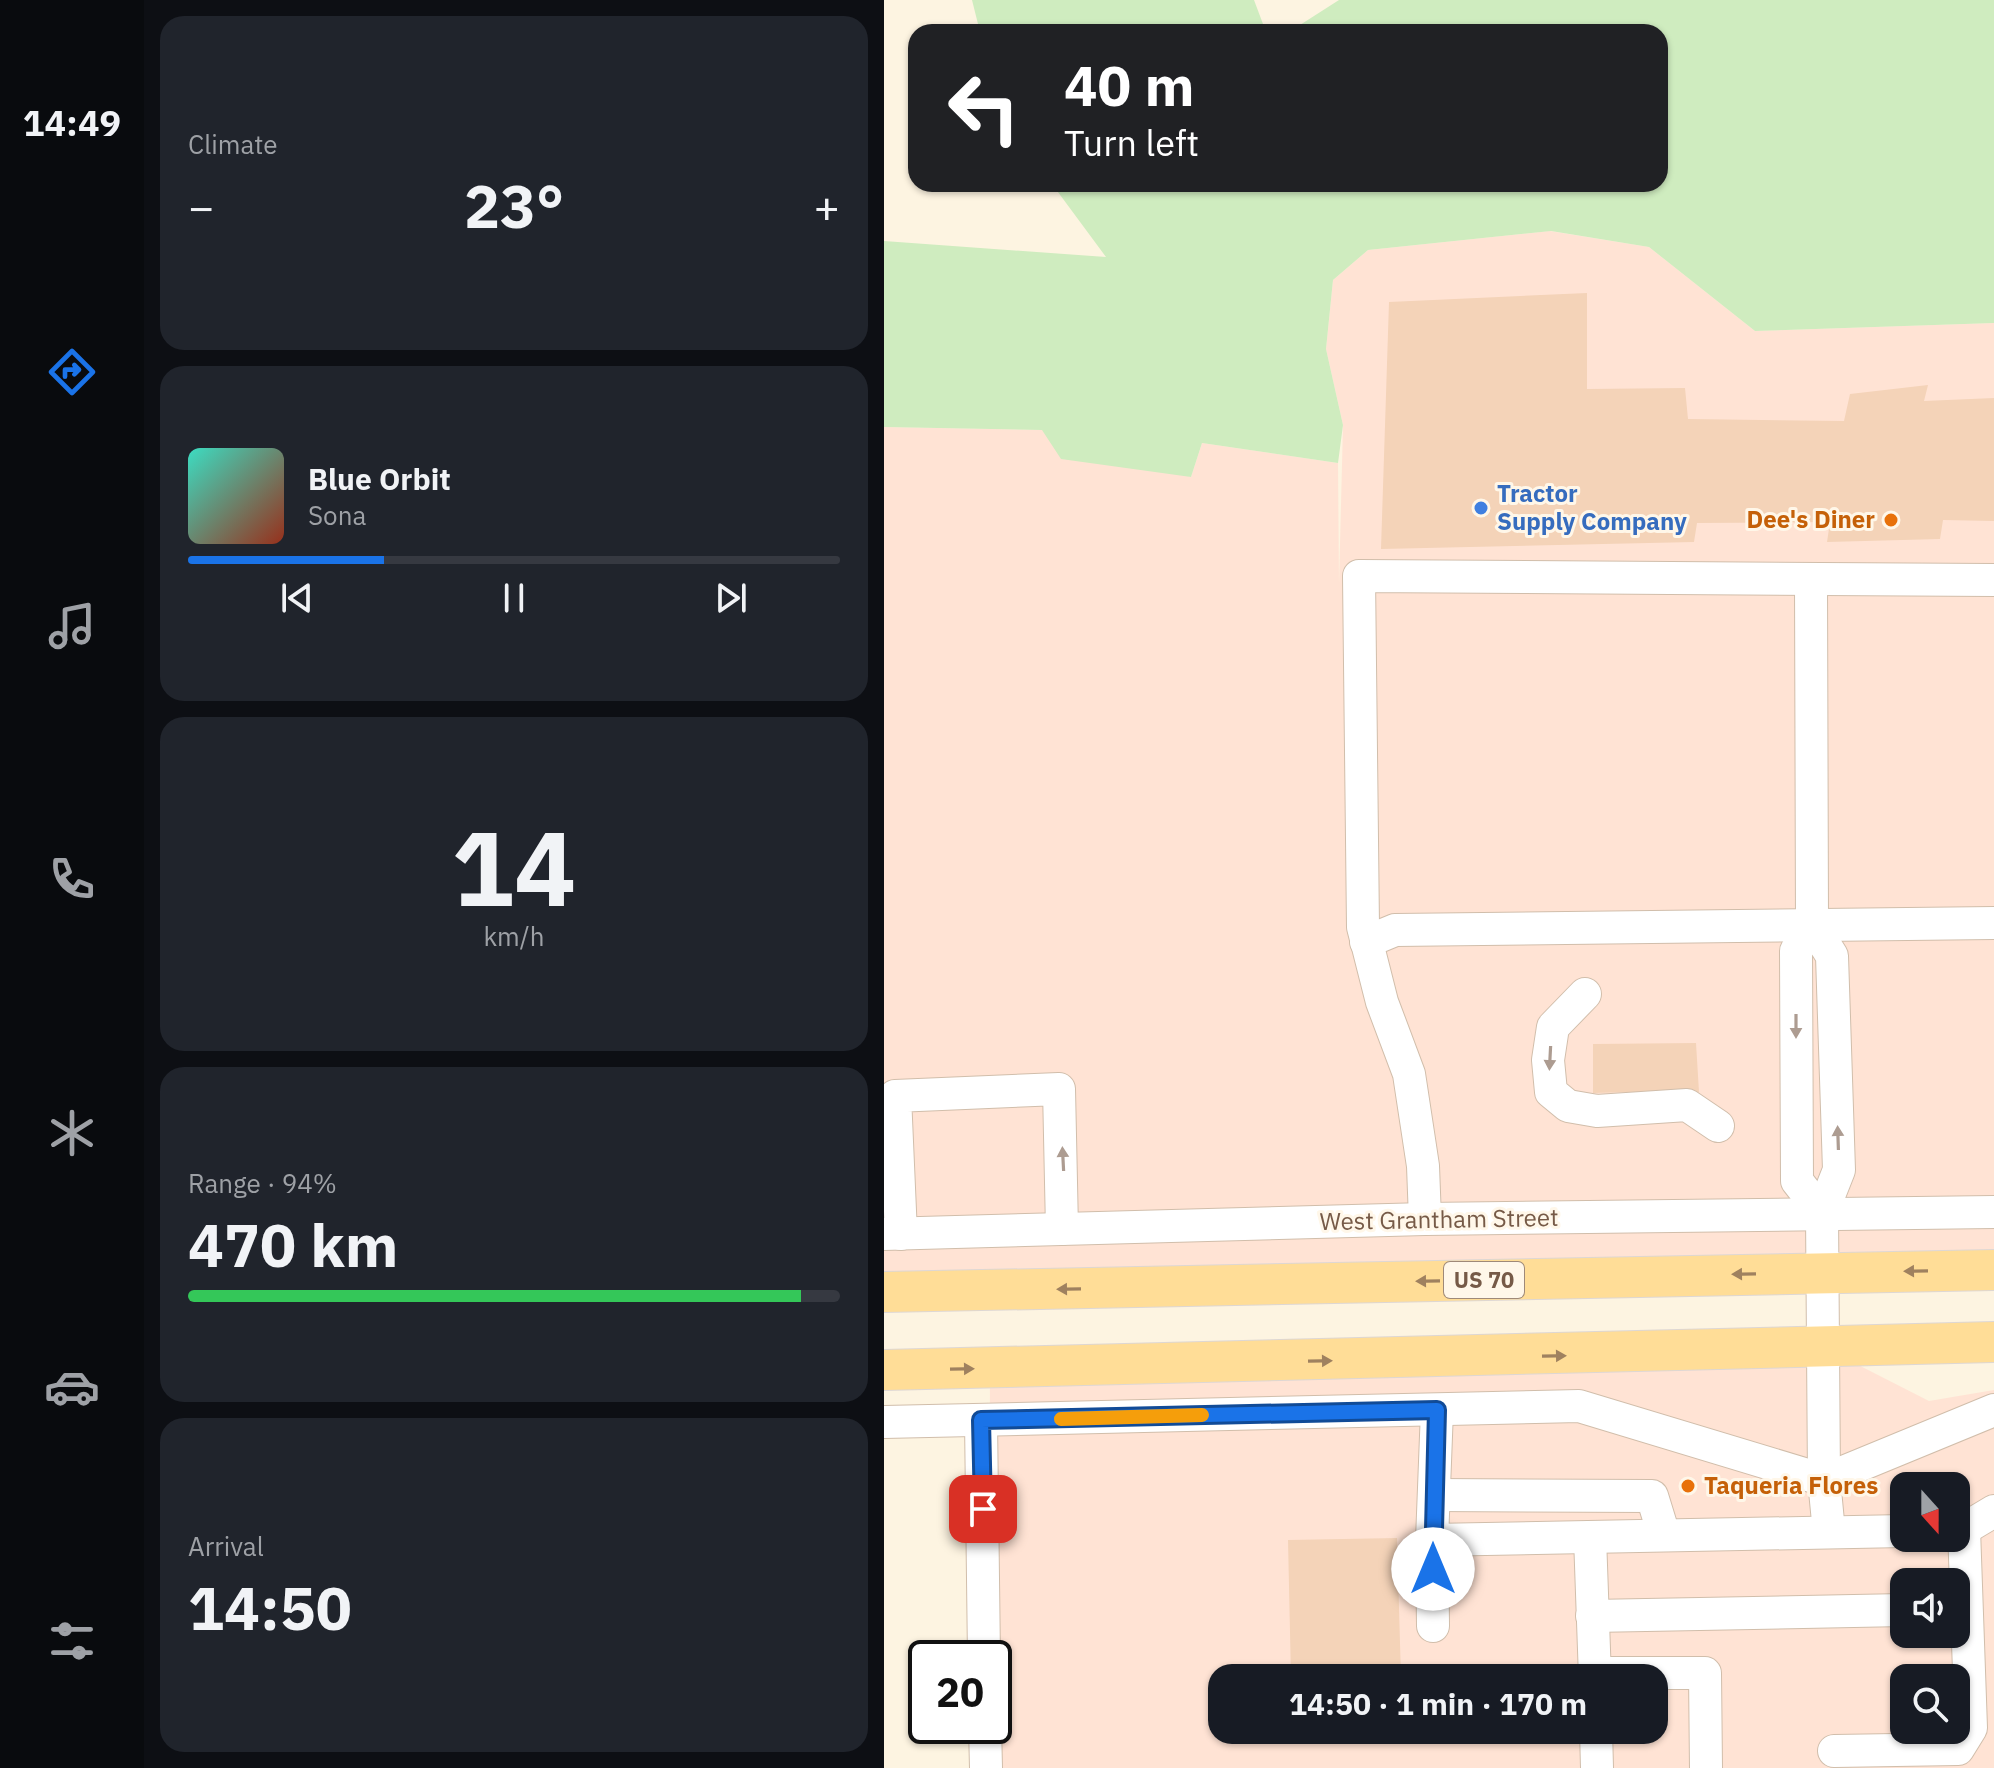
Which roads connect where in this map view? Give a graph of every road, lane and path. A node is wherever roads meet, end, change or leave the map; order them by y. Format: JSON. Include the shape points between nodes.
{"nodes":[{"id":1,"x":1811,"y":580,"type":"junction"},
{"id":2,"x":1994,"y":580,"type":"edge"},
{"id":3,"x":1994,"y":923,"type":"edge"},
{"id":4,"x":1812,"y":924,"type":"junction"},
{"id":5,"x":1366,"y":942,"type":"junction"},
{"id":6,"x":1796,"y":989,"type":"junction"},
{"id":7,"x":1833,"y":989,"type":"junction"},
{"id":8,"x":1585,"y":994,"type":"dead end"},
{"id":9,"x":1718,"y":1126,"type":"dead end"},
{"id":10,"x":1994,"y":1212,"type":"edge"},
{"id":11,"x":1822,"y":1213,"type":"junction"},
{"id":12,"x":1425,"y":1219,"type":"junction"},
{"id":13,"x":1062,"y":1229,"type":"junction"},
{"id":14,"x":892,"y":1234,"type":"edge"},
{"id":15,"x":1994,"y":1270,"type":"edge"},
{"id":16,"x":1822,"y":1272,"type":"junction"},
{"id":17,"x":884,"y":1292,"type":"edge"},
{"id":18,"x":1994,"y":1342,"type":"edge"},
{"id":19,"x":1823,"y":1347,"type":"junction"},
{"id":20,"x":884,"y":1370,"type":"edge"},
{"id":21,"x":1437,"y":1410,"type":"junction"},
{"id":22,"x":1994,"y":1410,"type":"edge"},
{"id":23,"x":981,"y":1420,"type":"junction"},
{"id":24,"x":884,"y":1422,"type":"edge"},
{"id":25,"x":1824,"y":1480,"type":"junction"},
{"id":26,"x":1434,"y":1495,"type":"junction"},
{"id":27,"x":1994,"y":1511,"type":"edge"},
{"id":28,"x":1970,"y":1524,"type":"edge"},
{"id":29,"x":1890,"y":1531,"type":"edge"},
{"id":30,"x":1829,"y":1532,"type":"junction"},
{"id":31,"x":1664,"y":1535,"type":"junction"},
{"id":32,"x":1590,"y":1537,"type":"junction"},
{"id":33,"x":1432,"y":1540,"type":"junction"},
{"id":34,"x":1890,"y":1610,"type":"edge"},
{"id":35,"x":1592,"y":1616,"type":"junction"},
{"id":36,"x":1433,"y":1626,"type":"dead end"},
{"id":37,"x":984,"y":1640,"type":"edge"},
{"id":38,"x":1968,"y":1648,"type":"edge"},
{"id":39,"x":1594,"y":1664,"type":"edge"},
{"id":40,"x":1668,"y":1674,"type":"edge"},
{"id":41,"x":1982,"y":1728,"type":"edge"},
{"id":42,"x":985,"y":1744,"type":"edge"},
{"id":43,"x":1596,"y":1744,"type":"edge"},
{"id":44,"x":1834,"y":1751,"type":"dead end"},
{"id":45,"x":986,"y":1768,"type":"edge"},
{"id":46,"x":1597,"y":1768,"type":"edge"},
{"id":47,"x":1706,"y":1768,"type":"edge"}],
"edges":[{"from":1,"to":2,"type":"street"},
{"from":1,"to":4,"type":"street"},
{"from":1,"to":5,"type":"street","via":[[1359,576]]},
{"from":3,"to":4,"type":"street"},
{"from":4,"to":5,"type":"street","via":[[1395,930]]},
{"from":4,"to":6,"type":"street","via":[[1796,951]]},
{"from":4,"to":7,"type":"street","via":[[1832,956]]},
{"from":5,"to":12,"type":"street","via":[[1409,1074]]},
{"from":6,"to":7,"type":"street"},
{"from":6,"to":11,"type":"street","one_way":true,"via":[[1797,1181]]},
{"from":11,"to":7,"type":"street","one_way":true,"via":[[1839,1170]]},
{"from":8,"to":9,"type":"street","one_way":true,"via":[[1553,1027],[1551,1092],[1568,1106],[1597,1111],[1687,1105]]},
{"from":10,"to":11,"type":"street","name":"West Grantham Street"},
{"from":11,"to":12,"type":"street","name":"West Grantham Street"},
{"from":11,"to":16,"type":"street"},
{"from":12,"to":13,"type":"street","name":"West Grantham Street"},
{"from":13,"to":14,"type":"street","name":"West Grantham Street"},
{"from":13,"to":14,"type":"street","one_way":true,"via":[[1059,1089],[895,1096]]},
{"from":15,"to":16,"type":"main road","number":"US 70","one_way":true},
{"from":16,"to":17,"type":"main road","number":"US 70","one_way":true},
{"from":16,"to":19,"type":"street"},
{"from":18,"to":19,"type":"main road"},
{"from":20,"to":19,"type":"main road","one_way":true},
{"from":19,"to":25,"type":"street"},
{"from":21,"to":23,"type":"street"},
{"from":21,"to":25,"type":"street","via":[[1579,1406]]},
{"from":21,"to":26,"type":"street"},
{"from":22,"to":25,"type":"street"},
{"from":23,"to":24,"type":"street"},
{"from":23,"to":37,"type":"street"},
{"from":25,"to":30,"type":"street"},
{"from":26,"to":31,"type":"street","via":[[1652,1496]]},
{"from":26,"to":33,"type":"street"},
{"from":27,"to":28,"type":"street"},
{"from":29,"to":30,"type":"street"},
{"from":30,"to":31,"type":"street"},
{"from":31,"to":32,"type":"street"},
{"from":32,"to":33,"type":"street"},
{"from":32,"to":35,"type":"street"},
{"from":33,"to":36,"type":"street"},
{"from":34,"to":35,"type":"street"},
{"from":35,"to":39,"type":"street"},
{"from":38,"to":41,"type":"street"},
{"from":40,"to":47,"type":"street","via":[[1705,1673]]},
{"from":41,"to":44,"type":"street","via":[[1958,1749]]},
{"from":42,"to":45,"type":"street"},
{"from":43,"to":46,"type":"street"}]}
